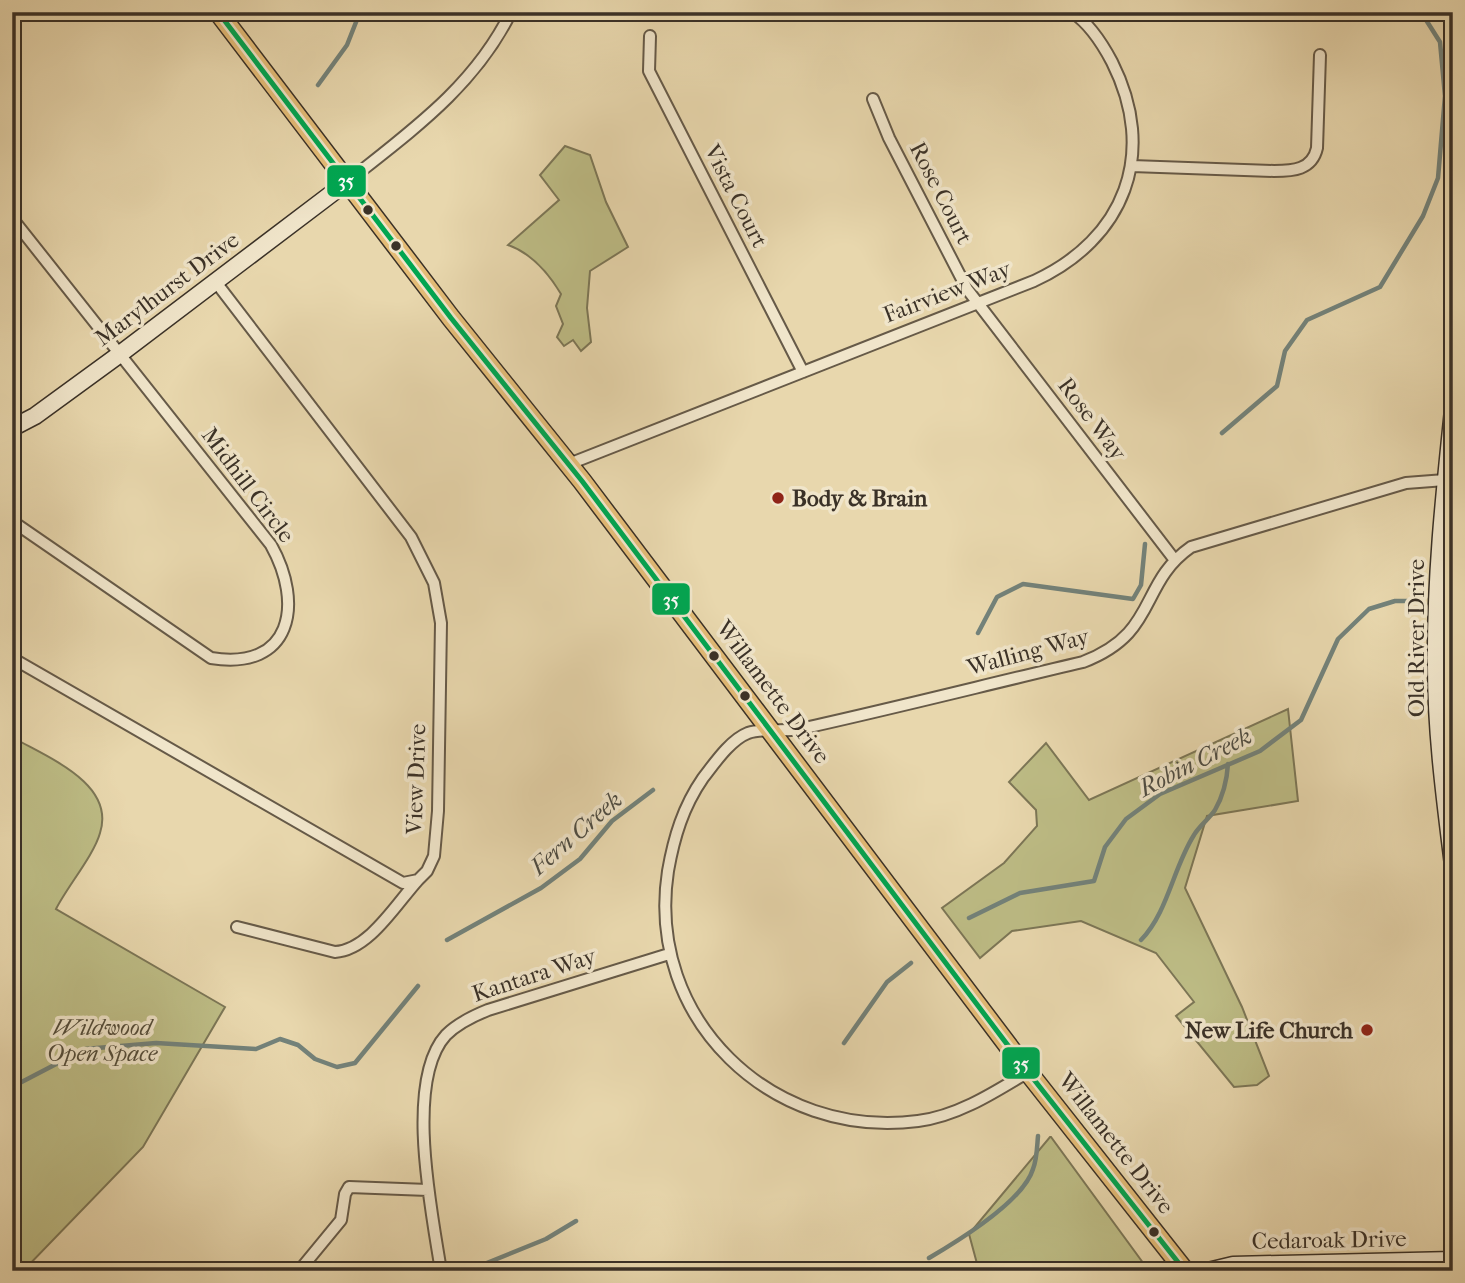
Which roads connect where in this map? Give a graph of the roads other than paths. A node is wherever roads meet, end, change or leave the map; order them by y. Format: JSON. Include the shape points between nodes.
{"nodes":[{"id":1,"x":218,"y":12,"type":"edge"},
{"id":2,"x":511,"y":12,"type":"edge"},
{"id":3,"x":1072,"y":12,"type":"edge"},
{"id":4,"x":650,"y":36,"type":"dead end"},
{"id":5,"x":1320,"y":55,"type":"dead end"},
{"id":6,"x":873,"y":99,"type":"dead end"},
{"id":7,"x":1132,"y":166,"type":"junction"},
{"id":8,"x":347,"y":182,"type":"junction"},
{"id":9,"x":12,"y":218,"type":"edge"},
{"id":10,"x":215,"y":281,"type":"junction"},
{"id":11,"x":977,"y":303,"type":"junction"},
{"id":12,"x":120,"y":354,"type":"junction"},
{"id":13,"x":803,"y":372,"type":"junction"},
{"id":14,"x":1453,"y":410,"type":"edge"},
{"id":15,"x":12,"y":428,"type":"edge"},
{"id":16,"x":569,"y":464,"type":"junction"},
{"id":17,"x":1445,"y":480,"type":"junction"},
{"id":18,"x":12,"y":521,"type":"edge"},
{"id":19,"x":1174,"y":559,"type":"junction"},
{"id":20,"x":12,"y":658,"type":"edge"},
{"id":21,"x":773,"y":731,"type":"junction"},
{"id":22,"x":1448,"y":785,"type":"edge"},
{"id":23,"x":1453,"y":865,"type":"edge"},
{"id":24,"x":418,"y":880,"type":"junction"},
{"id":25,"x":237,"y":927,"type":"dead end"},
{"id":26,"x":669,"y":954,"type":"junction"},
{"id":27,"x":1028,"y":1072,"type":"junction"},
{"id":28,"x":428,"y":1190,"type":"junction"},
{"id":29,"x":1453,"y":1260,"type":"edge"},
{"id":30,"x":299,"y":1271,"type":"edge"},
{"id":31,"x":441,"y":1271,"type":"edge"},
{"id":32,"x":1185,"y":1271,"type":"edge"},
{"id":33,"x":1208,"y":1271,"type":"edge"}],
"edges":[{"from":1,"to":8,"type":"main road","name":"Willamette Drive"},
{"from":2,"to":8,"type":"street","via":[[458,90]]},
{"from":3,"to":7,"type":"street","name":"Fairview Way","via":[[1093,32],[1119,78],[1132,128]]},
{"from":4,"to":13,"type":"street","name":"Vista Court","via":[[649,71]]},
{"from":5,"to":7,"type":"street","via":[[1317,148],[1305,166],[1274,171]]},
{"from":6,"to":11,"type":"street","name":"Rose Court","via":[[963,284]]},
{"from":7,"to":11,"type":"street","name":"Fairview Way","via":[[1115,214],[1093,241],[1044,276]]},
{"from":8,"to":10,"type":"street","name":"Marylhurst Drive"},
{"from":8,"to":16,"type":"main road","name":"Willamette Drive"},
{"from":9,"to":12,"type":"street","name":"Midhill Circle"},
{"from":10,"to":12,"type":"street","name":"Marylhurst Drive"},
{"from":10,"to":24,"type":"street","name":"View Drive","via":[[411,537],[435,583],[441,623],[438,811],[434,856]]},
{"from":11,"to":13,"type":"street","name":"Fairview Way"},
{"from":11,"to":19,"type":"street","name":"Rose Way"},
{"from":12,"to":15,"type":"street","name":"Marylhurst Drive"},
{"from":12,"to":18,"type":"street","name":"Midhill Circle","via":[[271,545],[288,580],[287,619],[281,636],[260,654],[211,658]]},
{"from":13,"to":16,"type":"street","name":"Fairview Way"},
{"from":14,"to":17,"type":"street","name":"Old River Drive"},
{"from":16,"to":21,"type":"main road","name":"Willamette Drive"},
{"from":17,"to":19,"type":"street","via":[[1406,483],[1214,538]]},
{"from":17,"to":22,"type":"street","name":"Old River Drive","via":[[1436,668]]},
{"from":19,"to":21,"type":"street","name":"Walling Way","via":[[1139,623],[1104,654],[799,729]]},
{"from":20,"to":24,"type":"street","via":[[403,883]]},
{"from":21,"to":26,"type":"street","name":"Walling Way","via":[[747,733],[728,750],[701,782],[678,824],[666,887]]},
{"from":21,"to":27,"type":"main road","name":"Willamette Drive"},
{"from":22,"to":23,"type":"street","name":"Old River Drive"},
{"from":24,"to":25,"type":"street","name":"View Drive","via":[[375,930],[348,951],[335,952]]},
{"from":26,"to":27,"type":"street","via":[[694,1012],[724,1054],[750,1079],[808,1111],[862,1123],[919,1121],[986,1097]]},
{"from":26,"to":28,"type":"street","name":"Kantara Way","via":[[488,1010],[466,1019],[446,1035],[429,1065],[424,1103]]},
{"from":27,"to":32,"type":"main road","name":"Willamette Drive"},
{"from":28,"to":30,"type":"street","via":[[349,1187],[341,1220]]},
{"from":28,"to":31,"type":"street","name":"Kantara Way"},
{"from":29,"to":33,"type":"street","name":"Cedaroak Drive","via":[[1233,1265]]}]}
